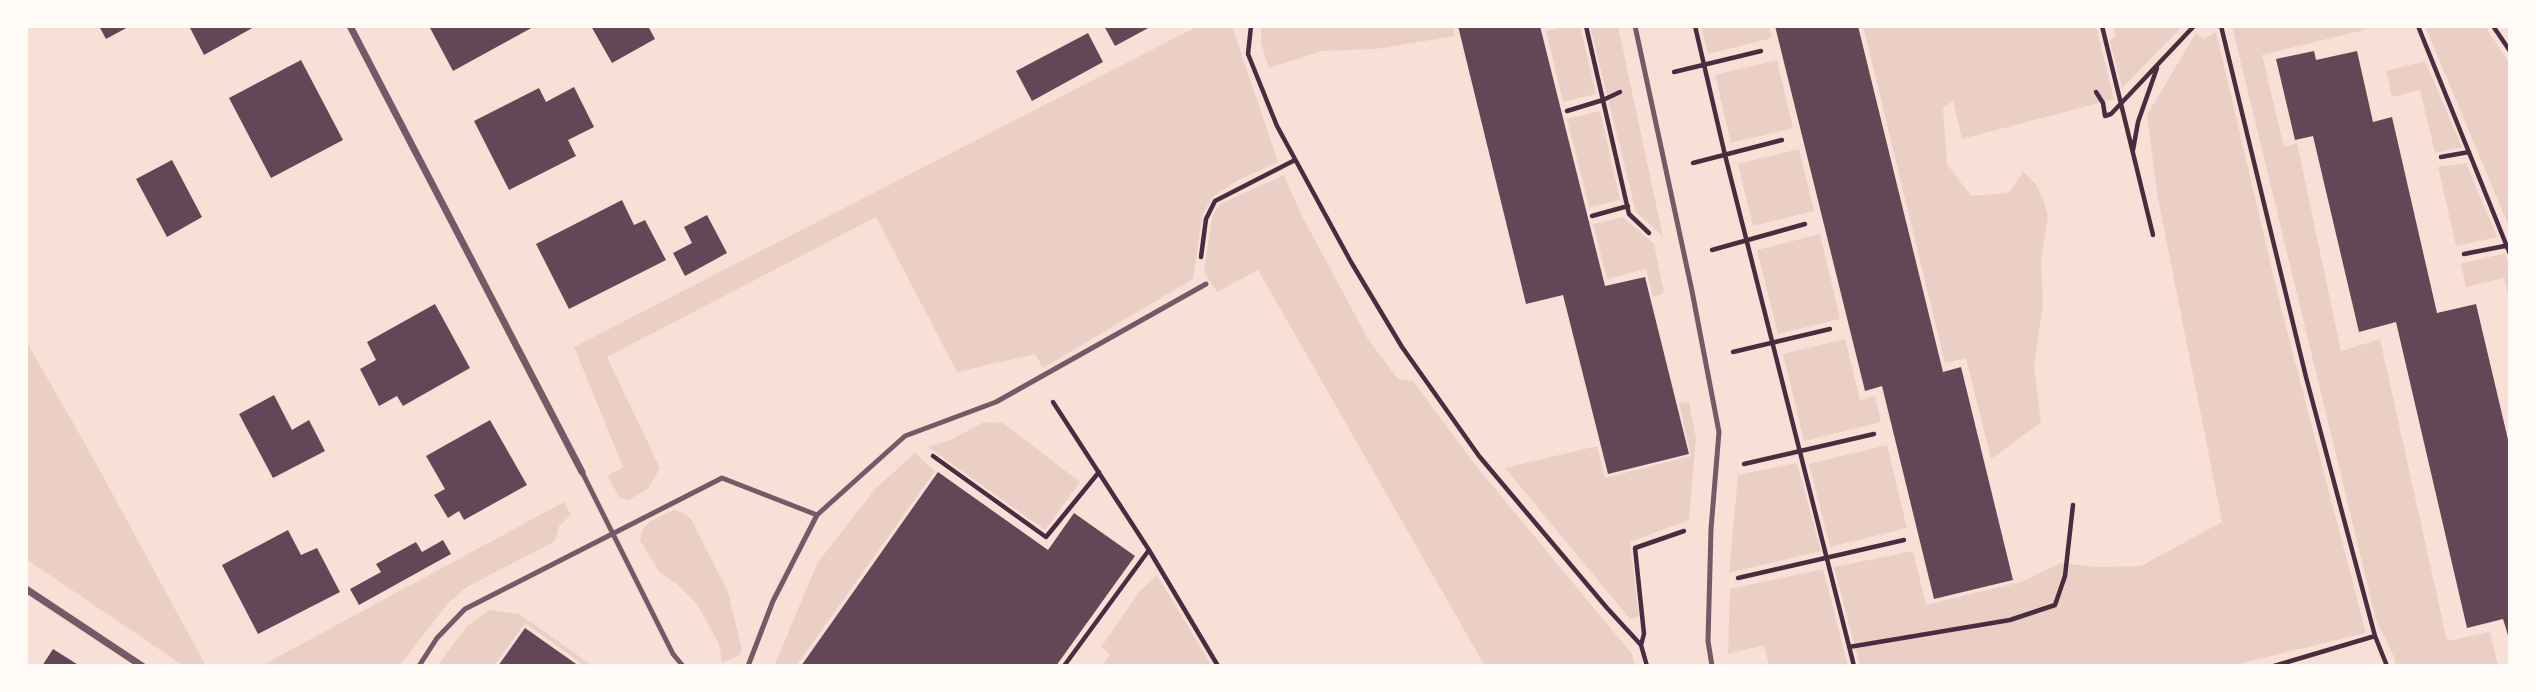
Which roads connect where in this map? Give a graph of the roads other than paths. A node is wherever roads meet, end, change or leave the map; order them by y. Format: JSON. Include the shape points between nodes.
{"nodes":[{"id":1,"x":350,"y":26,"type":"edge"},
{"id":2,"x":1635,"y":26,"type":"edge"},
{"id":3,"x":1206,"y":284,"type":"road end"},
{"id":4,"x":582,"y":472,"type":"joint"},
{"id":5,"x":817,"y":515,"type":"junction"},
{"id":6,"x":613,"y":534,"type":"junction"},
{"id":7,"x":26,"y":589,"type":"edge"},
{"id":8,"x":142,"y":666,"type":"edge"},
{"id":9,"x":419,"y":666,"type":"edge"},
{"id":10,"x":682,"y":666,"type":"edge"},
{"id":11,"x":748,"y":666,"type":"edge"},
{"id":12,"x":1712,"y":666,"type":"edge"}],
"edges":[{"from":1,"to":4,"type":"street"},
{"from":2,"to":12,"type":"lane","via":[[1719,432],[1707,641]]},
{"from":3,"to":5,"type":"lane","via":[[996,402],[905,436]]},
{"from":4,"to":6,"type":"lane"},
{"from":5,"to":6,"type":"lane","via":[[722,478]]},
{"from":5,"to":11,"type":"lane","via":[[773,601]]},
{"from":6,"to":9,"type":"lane","via":[[465,609],[437,638]]},
{"from":6,"to":10,"type":"lane"},
{"from":7,"to":8,"type":"street"}]}
